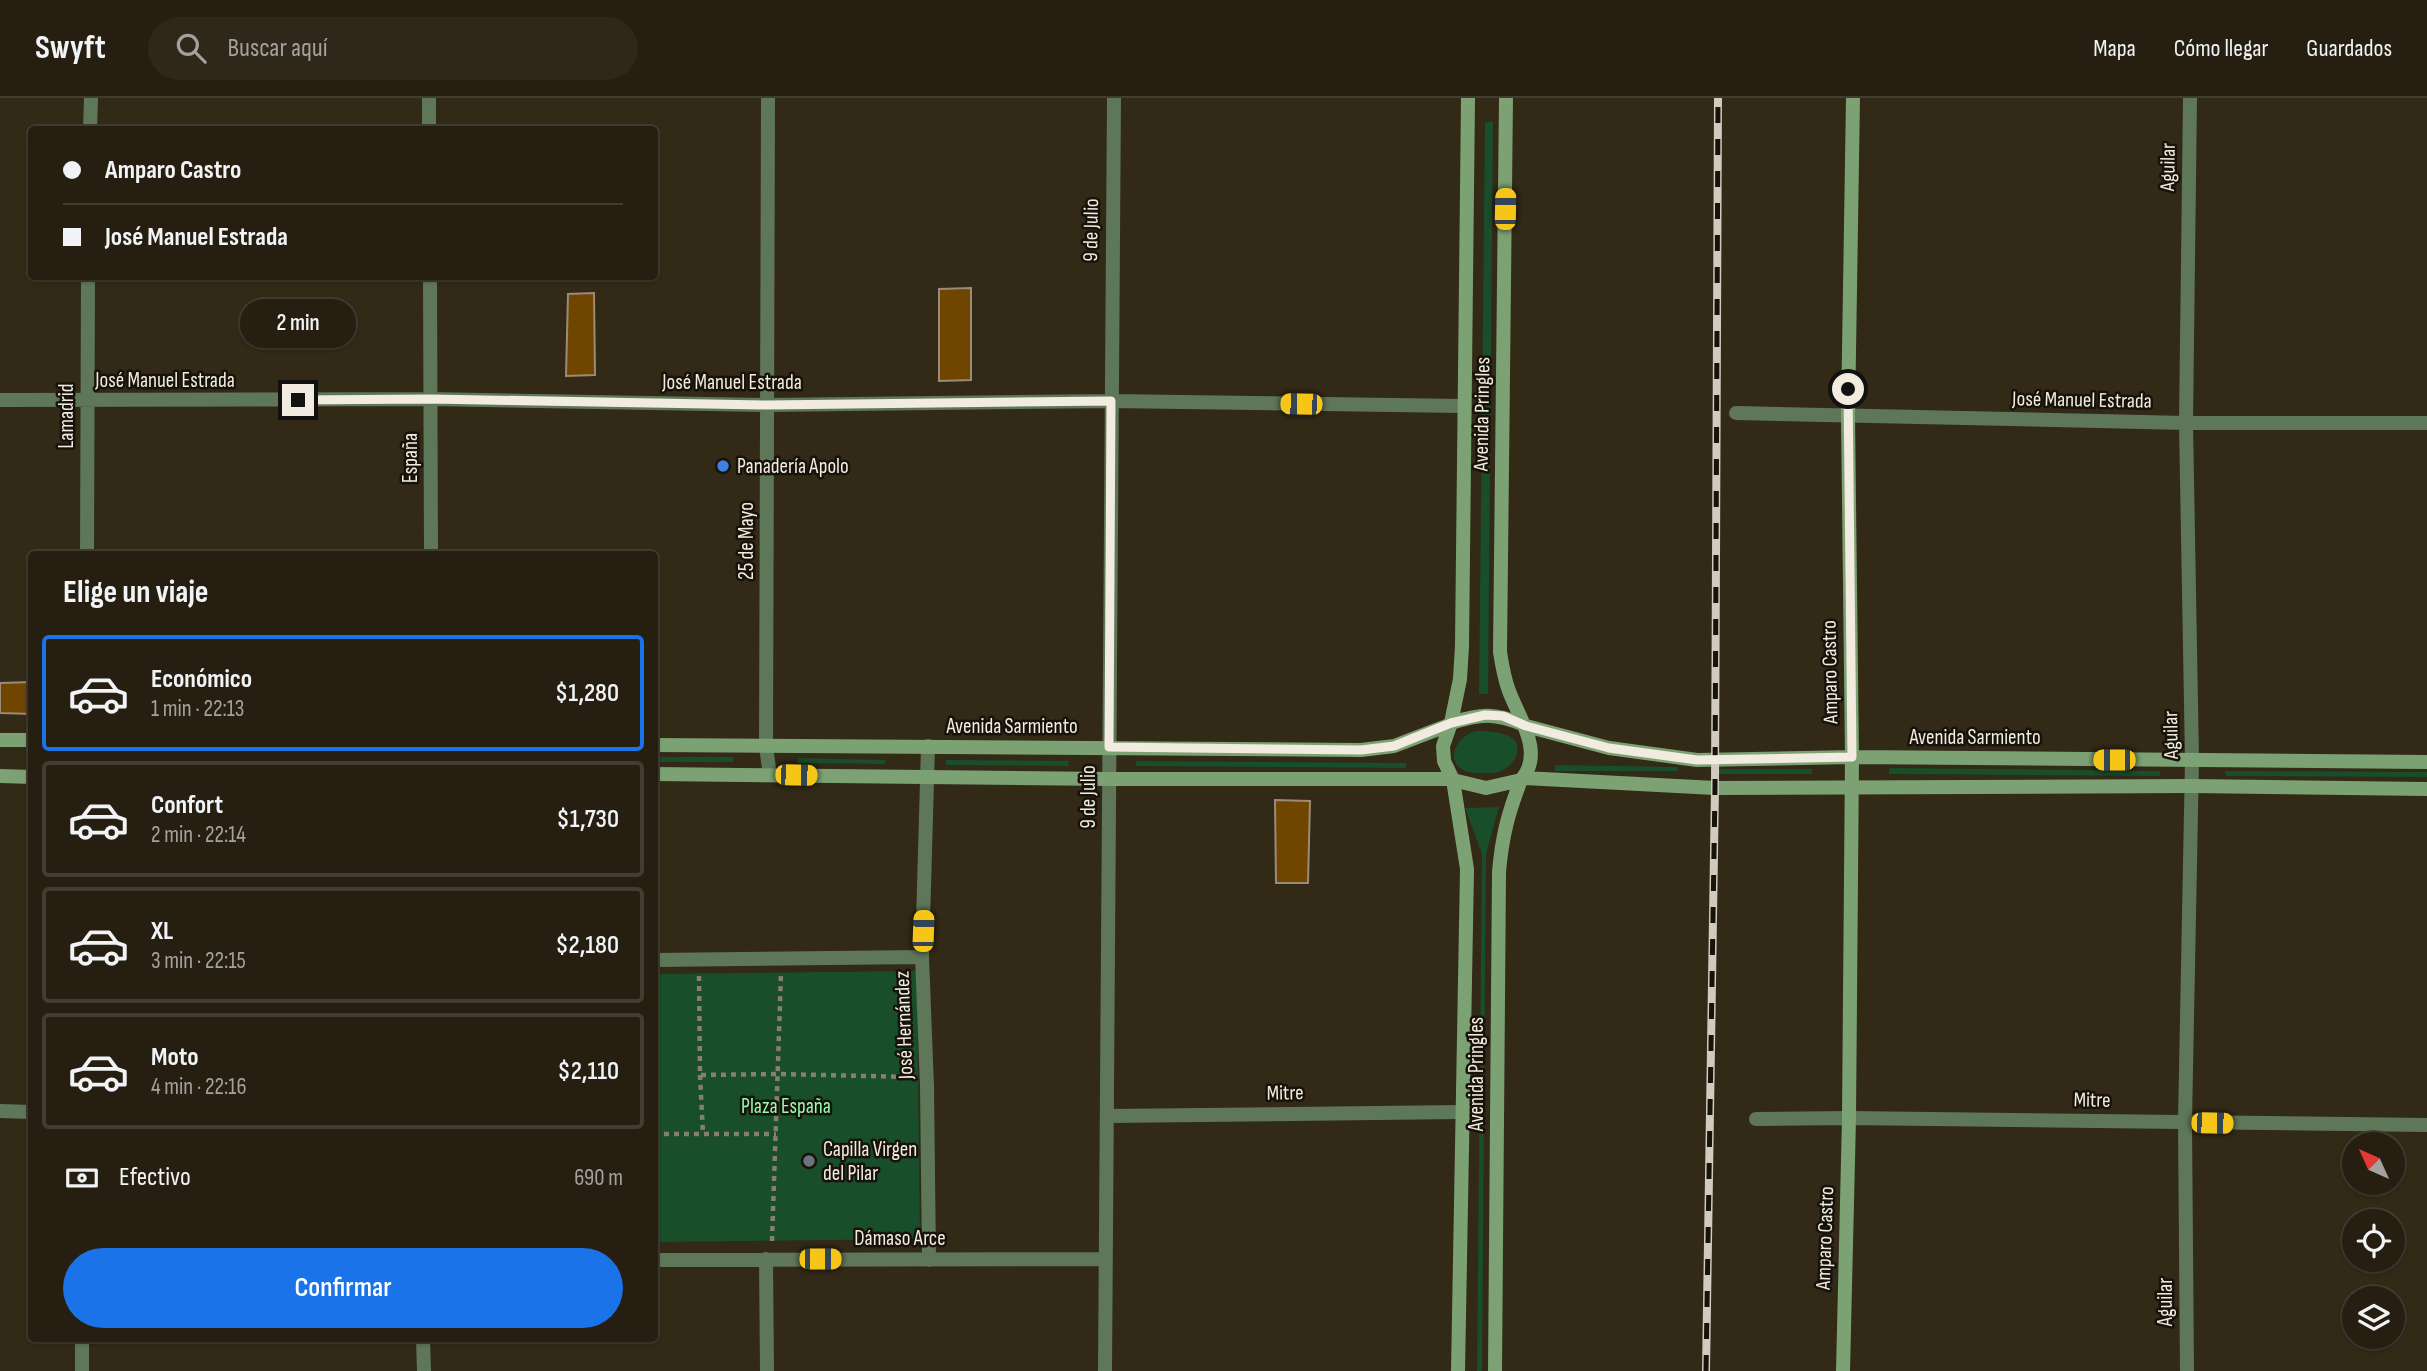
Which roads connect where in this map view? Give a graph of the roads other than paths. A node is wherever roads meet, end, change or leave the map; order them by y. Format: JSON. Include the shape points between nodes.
{"nodes":[{"id":1,"x":91,"y":98,"type":"edge"},
{"id":2,"x":429,"y":98,"type":"edge"},
{"id":3,"x":768,"y":98,"type":"edge"},
{"id":4,"x":1114,"y":98,"type":"edge"},
{"id":5,"x":1468,"y":98,"type":"edge"},
{"id":6,"x":1506,"y":98,"type":"edge"},
{"id":7,"x":1853,"y":98,"type":"edge"},
{"id":8,"x":2190,"y":98,"type":"edge"},
{"id":9,"x":90,"y":126,"type":"edge"},
{"id":10,"x":429,"y":126,"type":"edge"},
{"id":11,"x":88,"y":280,"type":"edge"},
{"id":12,"x":430,"y":280,"type":"edge"},
{"id":13,"x":431,"y":399,"type":"junction"},
{"id":14,"x":0,"y":400,"type":"edge"},
{"id":15,"x":1111,"y":401,"type":"junction"},
{"id":16,"x":86,"y":402,"type":"junction"},
{"id":17,"x":767,"y":405,"type":"junction"},
{"id":18,"x":1463,"y":406,"type":"junction"},
{"id":19,"x":1736,"y":413,"type":"dead end"},
{"id":20,"x":1848,"y":415,"type":"junction"},
{"id":21,"x":2186,"y":423,"type":"junction"},
{"id":22,"x":2427,"y":423,"type":"edge"},
{"id":23,"x":87,"y":551,"type":"edge"},
{"id":24,"x":431,"y":551,"type":"edge"},
{"id":25,"x":1450,"y":724,"type":"junction"},
{"id":26,"x":1526,"y":726,"type":"junction"},
{"id":27,"x":0,"y":740,"type":"edge"},
{"id":28,"x":28,"y":740,"type":"edge"},
{"id":29,"x":658,"y":746,"type":"edge"},
{"id":30,"x":928,"y":746,"type":"junction"},
{"id":31,"x":766,"y":747,"type":"junction"},
{"id":32,"x":1109,"y":747,"type":"junction"},
{"id":33,"x":1852,"y":757,"type":"junction"},
{"id":34,"x":2192,"y":760,"type":"junction"},
{"id":35,"x":2427,"y":762,"type":"edge"},
{"id":36,"x":658,"y":774,"type":"edge"},
{"id":37,"x":770,"y":775,"type":"junction"},
{"id":38,"x":0,"y":776,"type":"edge"},
{"id":39,"x":28,"y":777,"type":"edge"},
{"id":40,"x":928,"y":777,"type":"junction"},
{"id":41,"x":1109,"y":779,"type":"junction"},
{"id":42,"x":1523,"y":779,"type":"junction"},
{"id":43,"x":1453,"y":780,"type":"junction"},
{"id":44,"x":2192,"y":786,"type":"junction"},
{"id":45,"x":1852,"y":789,"type":"junction"},
{"id":46,"x":2427,"y":789,"type":"edge"},
{"id":47,"x":922,"y":957,"type":"junction"},
{"id":48,"x":658,"y":960,"type":"edge"},
{"id":49,"x":0,"y":1111,"type":"edge"},
{"id":50,"x":28,"y":1112,"type":"edge"},
{"id":51,"x":1461,"y":1112,"type":"junction"},
{"id":52,"x":1108,"y":1116,"type":"junction"},
{"id":53,"x":1849,"y":1118,"type":"junction"},
{"id":54,"x":1756,"y":1119,"type":"dead end"},
{"id":55,"x":2185,"y":1122,"type":"junction"},
{"id":56,"x":2427,"y":1125,"type":"edge"},
{"id":57,"x":766,"y":1259,"type":"junction"},
{"id":58,"x":929,"y":1259,"type":"junction"},
{"id":59,"x":1104,"y":1259,"type":"junction"},
{"id":60,"x":658,"y":1261,"type":"edge"},
{"id":61,"x":82,"y":1342,"type":"edge"},
{"id":62,"x":423,"y":1342,"type":"edge"},
{"id":63,"x":82,"y":1371,"type":"edge"},
{"id":64,"x":424,"y":1371,"type":"edge"},
{"id":65,"x":767,"y":1371,"type":"edge"},
{"id":66,"x":1105,"y":1371,"type":"edge"},
{"id":67,"x":1458,"y":1371,"type":"edge"},
{"id":68,"x":1495,"y":1371,"type":"edge"},
{"id":69,"x":1843,"y":1371,"type":"edge"},
{"id":70,"x":2187,"y":1371,"type":"edge"}],
"edges":[{"from":1,"to":9,"type":"street"},
{"from":2,"to":10,"type":"street"},
{"from":3,"to":17,"type":"street","name":"25 de Mayo"},
{"from":4,"to":15,"type":"street","name":"9 de Julio"},
{"from":5,"to":18,"type":"main road","name":"Avenida Pringles"},
{"from":6,"to":26,"type":"main road","name":"Avenida Pringles","via":[[1500,652],[1509,691]]},
{"from":7,"to":20,"type":"main road","name":"Amparo Castro"},
{"from":8,"to":21,"type":"street","name":"Aguilar"},
{"from":11,"to":16,"type":"street","name":"Lamadrid"},
{"from":12,"to":13,"type":"street","name":"España"},
{"from":13,"to":16,"type":"street","name":"José Manuel Estrada"},
{"from":13,"to":17,"type":"street","name":"José Manuel Estrada"},
{"from":13,"to":24,"type":"street","name":"España"},
{"from":14,"to":16,"type":"street","name":"José Manuel Estrada"},
{"from":15,"to":17,"type":"street","name":"José Manuel Estrada"},
{"from":15,"to":18,"type":"street","name":"José Manuel Estrada"},
{"from":15,"to":32,"type":"street","name":"9 de Julio"},
{"from":16,"to":23,"type":"street","name":"Lamadrid"},
{"from":17,"to":31,"type":"street","name":"25 de Mayo"},
{"from":18,"to":25,"type":"main road","name":"Avenida Pringles","via":[[1462,646]]},
{"from":19,"to":20,"type":"street","name":"José Manuel Estrada"},
{"from":20,"to":21,"type":"street","name":"José Manuel Estrada"},
{"from":20,"to":33,"type":"main road","name":"Amparo Castro"},
{"from":21,"to":22,"type":"street","name":"José Manuel Estrada"},
{"from":21,"to":34,"type":"street","name":"Aguilar"},
{"from":25,"to":26,"type":"main road","via":[[1485,715],[1503,716]]},
{"from":25,"to":32,"type":"main road","name":"Avenida Sarmiento","via":[[1394,746],[1361,750]]},
{"from":25,"to":43,"type":"main road","via":[[1443,746]]},
{"from":26,"to":33,"type":"main road","name":"Avenida Sarmiento","via":[[1609,748],[1697,760]]},
{"from":26,"to":42,"type":"main road","via":[[1530,763]]},
{"from":27,"to":28,"type":"main road"},
{"from":29,"to":31,"type":"main road","name":"Avenida Sarmiento"},
{"from":30,"to":31,"type":"main road","name":"Avenida Sarmiento"},
{"from":30,"to":32,"type":"main road","name":"Avenida Sarmiento"},
{"from":30,"to":40,"type":"street","name":"José Hernández"},
{"from":31,"to":37,"type":"street","name":"25 de Mayo"},
{"from":32,"to":41,"type":"street","name":"9 de Julio"},
{"from":33,"to":34,"type":"main road","name":"Avenida Sarmiento"},
{"from":33,"to":45,"type":"main road","name":"Amparo Castro"},
{"from":34,"to":35,"type":"main road","name":"Avenida Sarmiento"},
{"from":34,"to":44,"type":"street","name":"Aguilar"},
{"from":36,"to":37,"type":"main road"},
{"from":37,"to":40,"type":"main road"},
{"from":38,"to":39,"type":"main road"},
{"from":40,"to":41,"type":"main road"},
{"from":40,"to":47,"type":"street","name":"José Hernández"},
{"from":41,"to":43,"type":"main road"},
{"from":41,"to":52,"type":"street","name":"9 de Julio"},
{"from":42,"to":43,"type":"main road","via":[[1486,788]]},
{"from":42,"to":45,"type":"main road"},
{"from":42,"to":68,"type":"main road","name":"Avenida Pringles","via":[[1508,813],[1499,872]]},
{"from":43,"to":51,"type":"main road","name":"Avenida Pringles","via":[[1467,869]]},
{"from":44,"to":45,"type":"main road"},
{"from":44,"to":46,"type":"main road"},
{"from":44,"to":55,"type":"street","name":"Aguilar"},
{"from":45,"to":53,"type":"main road","name":"Amparo Castro"},
{"from":47,"to":48,"type":"street"},
{"from":47,"to":58,"type":"street","name":"José Hernández"},
{"from":49,"to":50,"type":"street"},
{"from":51,"to":52,"type":"street","name":"Mitre"},
{"from":51,"to":67,"type":"main road","name":"Avenida Pringles"},
{"from":52,"to":59,"type":"street","name":"9 de Julio"},
{"from":53,"to":54,"type":"street","name":"Mitre"},
{"from":53,"to":55,"type":"street","name":"Mitre"},
{"from":53,"to":69,"type":"main road","name":"Amparo Castro"},
{"from":55,"to":56,"type":"street","name":"Mitre"},
{"from":55,"to":70,"type":"street","name":"Aguilar"},
{"from":57,"to":58,"type":"street","name":"Dámaso Arce"},
{"from":57,"to":60,"type":"street","name":"Dámaso Arce"},
{"from":57,"to":65,"type":"street"},
{"from":58,"to":59,"type":"street","name":"Dámaso Arce"},
{"from":59,"to":66,"type":"street","name":"9 de Julio"},
{"from":61,"to":63,"type":"street"},
{"from":62,"to":64,"type":"street"}]}
